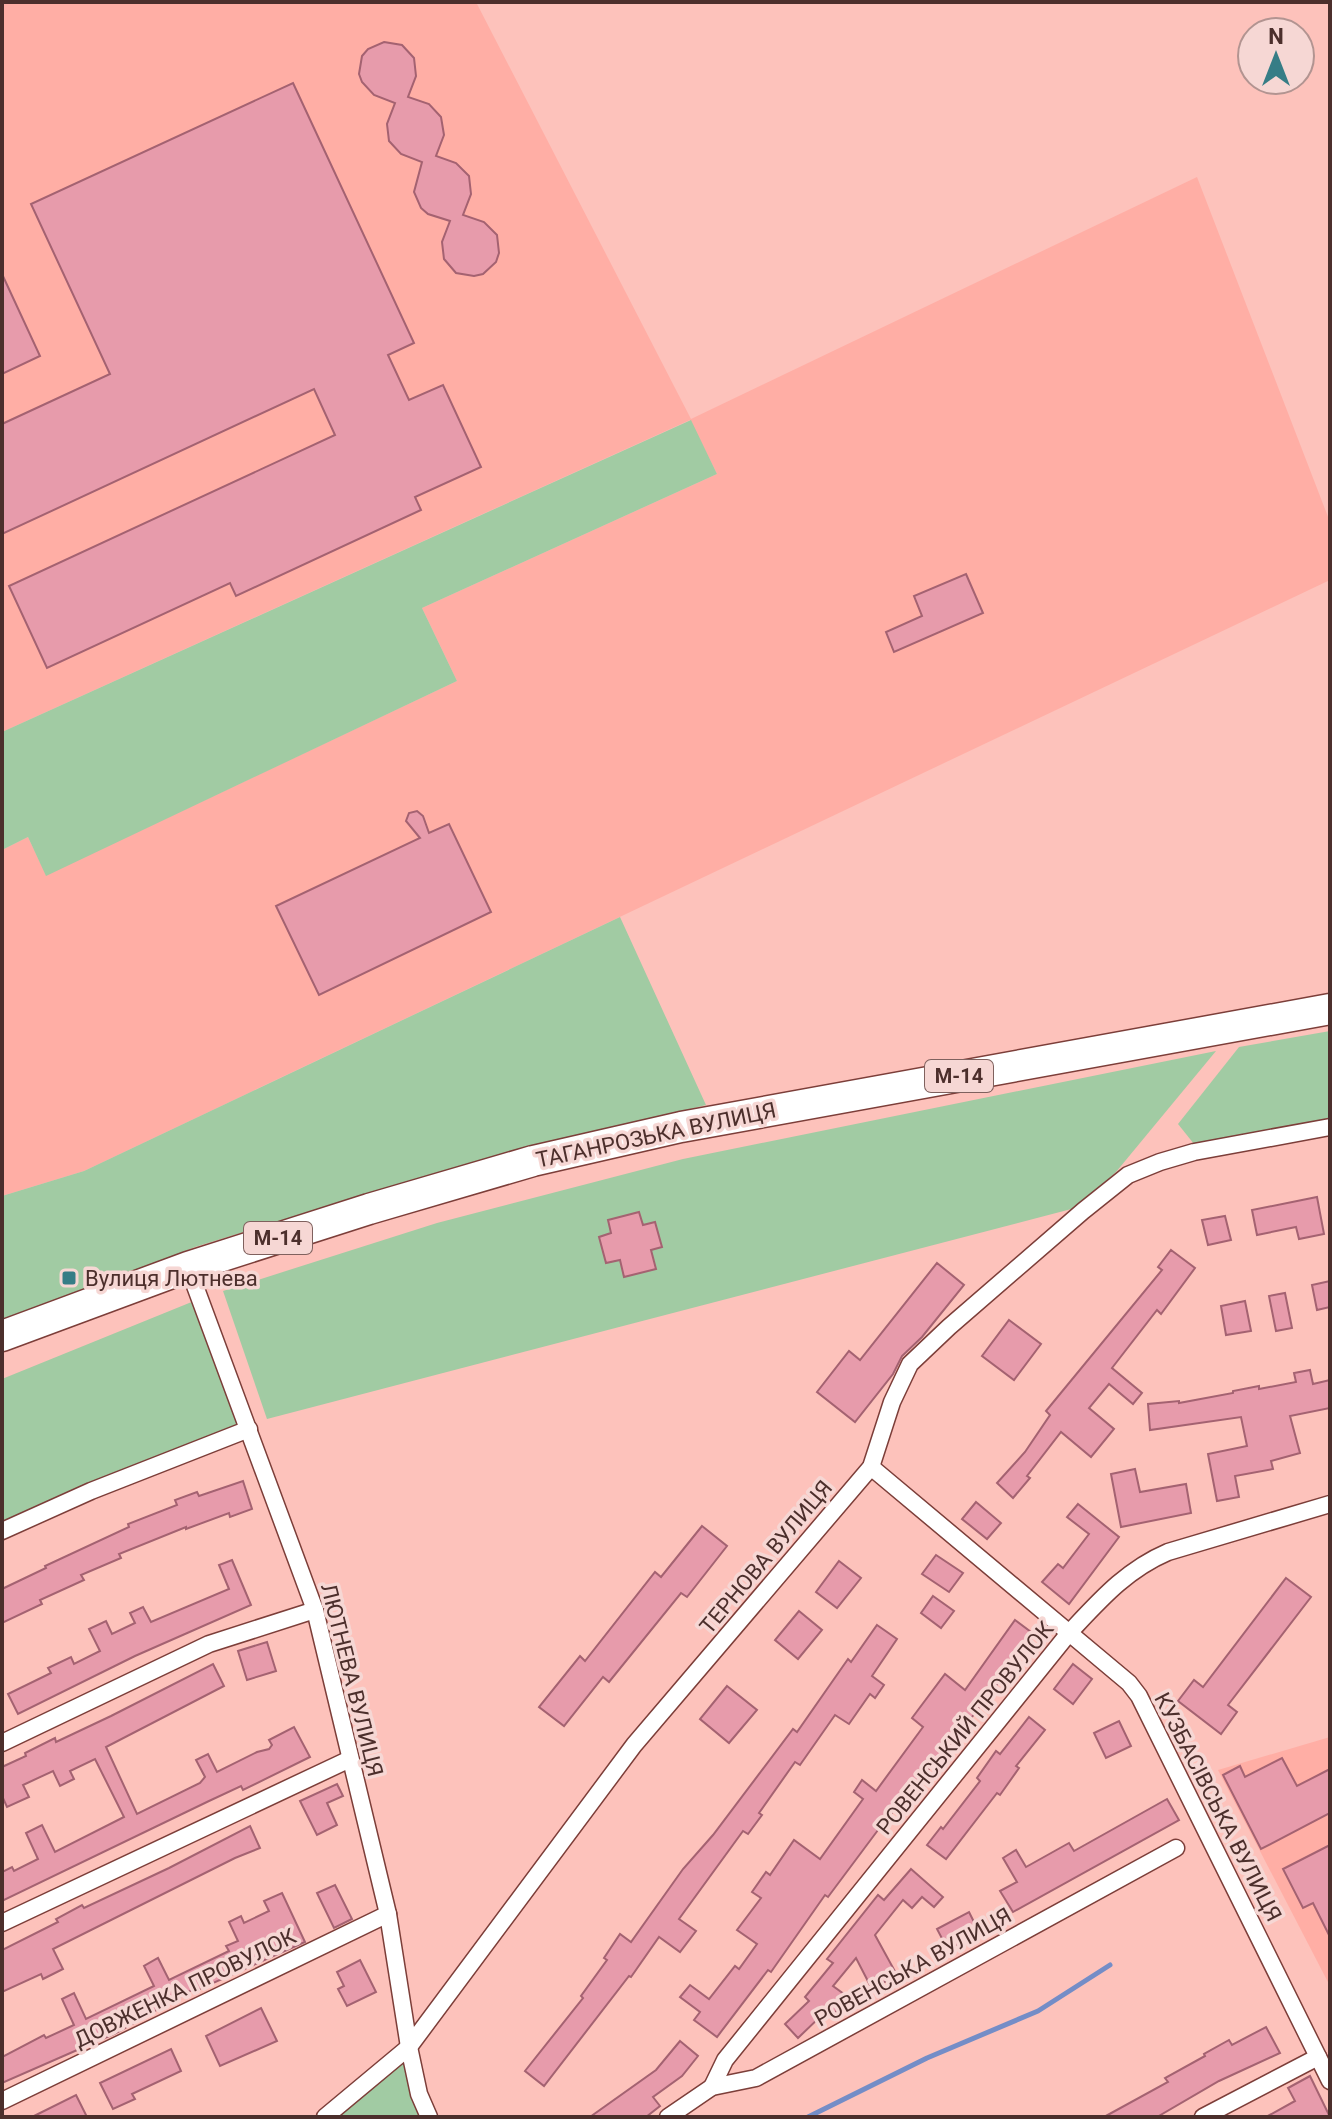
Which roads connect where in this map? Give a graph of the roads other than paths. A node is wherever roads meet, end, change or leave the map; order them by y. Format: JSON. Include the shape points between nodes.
{"nodes":[{"id":1,"x":1330,"y":1009,"type":"edge"},
{"id":2,"x":1330,"y":1127,"type":"edge"},
{"id":3,"x":188,"y":1267,"type":"junction"},
{"id":4,"x":2,"y":1336,"type":"edge"},
{"id":5,"x":249,"y":1429,"type":"junction"},
{"id":6,"x":871,"y":1467,"type":"junction"},
{"id":7,"x":1330,"y":1504,"type":"edge"},
{"id":8,"x":2,"y":1531,"type":"edge"},
{"id":9,"x":315,"y":1610,"type":"junction"},
{"id":10,"x":1069,"y":1633,"type":"junction"},
{"id":11,"x":2,"y":1743,"type":"edge"},
{"id":12,"x":350,"y":1759,"type":"junction"},
{"id":13,"x":1176,"y":1848,"type":"dead end"},
{"id":14,"x":388,"y":1914,"type":"junction"},
{"id":15,"x":2,"y":1923,"type":"edge"},
{"id":16,"x":409,"y":2047,"type":"junction"},
{"id":17,"x":1318,"y":2057,"type":"junction"},
{"id":18,"x":1330,"y":2081,"type":"edge"},
{"id":19,"x":712,"y":2087,"type":"junction"},
{"id":20,"x":2,"y":2101,"type":"edge"},
{"id":21,"x":325,"y":2117,"type":"edge"},
{"id":22,"x":429,"y":2117,"type":"edge"},
{"id":23,"x":668,"y":2117,"type":"edge"},
{"id":24,"x":1203,"y":2117,"type":"edge"}],
"edges":[{"from":1,"to":3,"type":"highway","name":"ТАГАНРОЗЬКА ВУЛИЦЯ","number":"М-14","via":[[681,1127],[484,1175]]},
{"from":2,"to":6,"type":"street","name":"ТЕРНОВА ВУЛИЦЯ","via":[[1194,1152],[1128,1175],[910,1364]]},
{"from":3,"to":4,"type":"highway","name":"ТАГАНРОЗЬКА ВУЛИЦЯ","number":"М-14"},
{"from":3,"to":5,"type":"street","name":"ЛЮТНЕВА ВУЛИЦЯ"},
{"from":5,"to":8,"type":"street"},
{"from":5,"to":9,"type":"street","name":"ЛЮТНЕВА ВУЛИЦЯ"},
{"from":6,"to":10,"type":"street","name":"КУЗБАСІВСЬКА ВУЛИЦЯ"},
{"from":6,"to":16,"type":"street","name":"ТЕРНОВА ВУЛИЦЯ","via":[[634,1745]]},
{"from":7,"to":10,"type":"street","name":"РОВЕНСЬКИЙ ПРОВУЛОК","via":[[1149,1560],[1116,1583]]},
{"from":9,"to":11,"type":"street","via":[[209,1644]]},
{"from":9,"to":12,"type":"street","name":"ЛЮТНЕВА ВУЛИЦЯ"},
{"from":10,"to":17,"type":"street","name":"КУЗБАСІВСЬКА ВУЛИЦЯ","via":[[1139,1696]]},
{"from":10,"to":19,"type":"street","name":"РОВЕНСЬКИЙ ПРОВУЛОК","via":[[725,2060]]},
{"from":12,"to":14,"type":"street","name":"ЛЮТНЕВА ВУЛИЦЯ"},
{"from":12,"to":15,"type":"street"},
{"from":13,"to":19,"type":"street","name":"РОВЕНСЬКА ВУЛИЦЯ","via":[[756,2078]]},
{"from":14,"to":16,"type":"street","name":"ЛЮТНЕВА ВУЛИЦЯ"},
{"from":14,"to":20,"type":"street","name":"ДОВЖЕНКА ПРОВУЛОК"},
{"from":16,"to":21,"type":"street","name":"ТЕРНОВА ВУЛИЦЯ"},
{"from":16,"to":22,"type":"street","name":"ЛЮТНЕВА ВУЛИЦЯ"},
{"from":17,"to":18,"type":"street","name":"КУЗБАСІВСЬКА ВУЛИЦЯ"},
{"from":17,"to":24,"type":"street"},
{"from":19,"to":23,"type":"street","name":"РОВЕНСЬКА ВУЛИЦЯ"}]}
